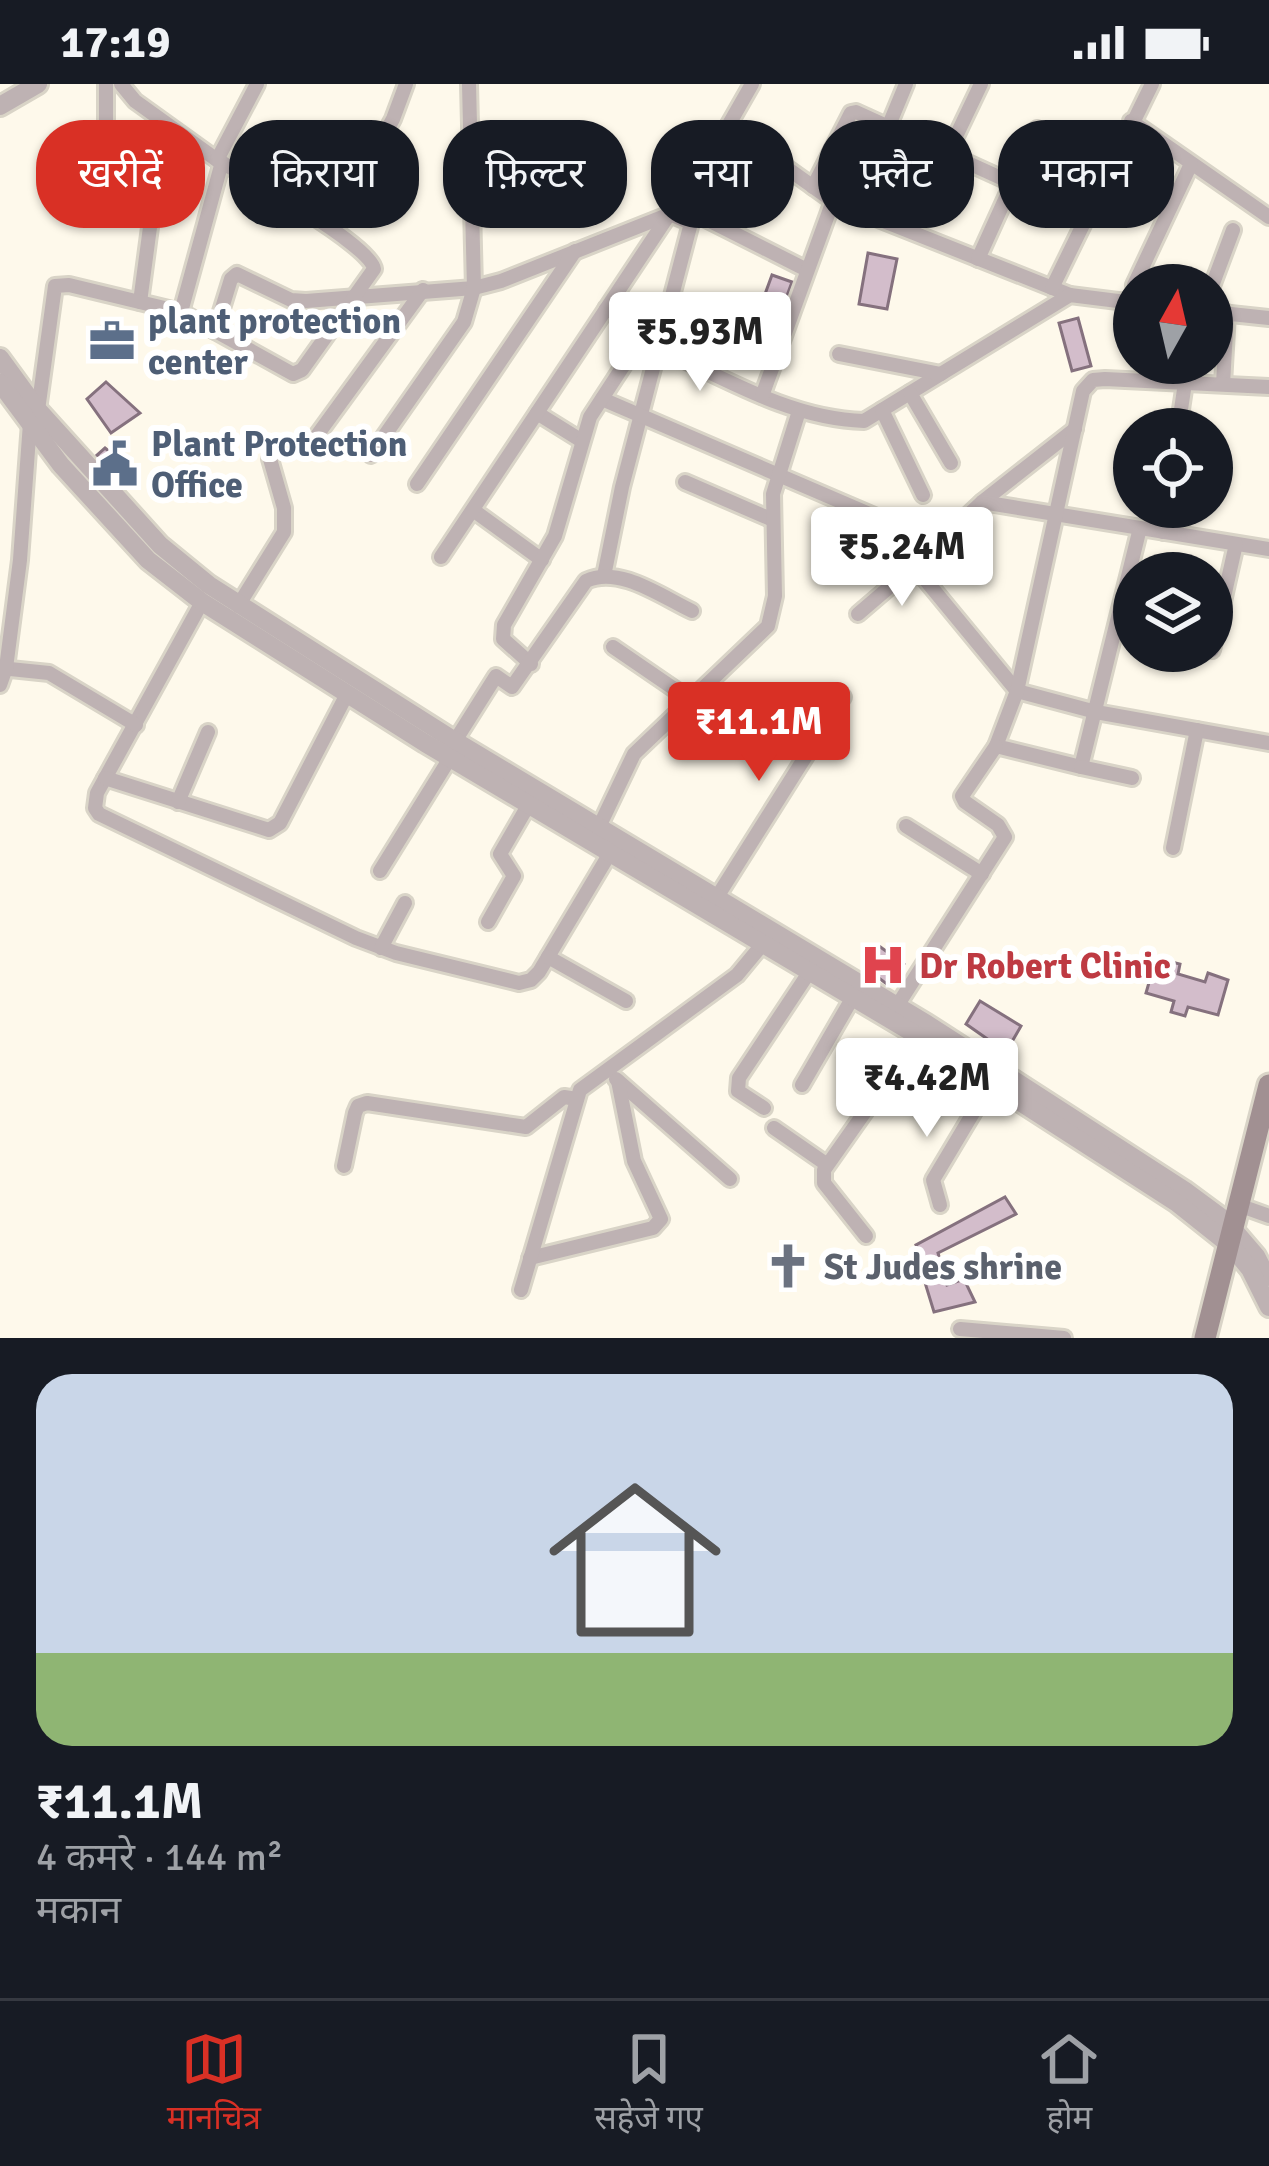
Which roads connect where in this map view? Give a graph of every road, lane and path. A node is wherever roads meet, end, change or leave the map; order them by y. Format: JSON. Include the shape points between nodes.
{"nodes":[{"id":1,"x":38,"y":84,"type":"edge"},
{"id":2,"x":106,"y":84,"type":"edge"},
{"id":3,"x":121,"y":84,"type":"edge"},
{"id":4,"x":256,"y":84,"type":"edge"},
{"id":5,"x":406,"y":84,"type":"edge"},
{"id":6,"x":469,"y":84,"type":"edge"},
{"id":7,"x":752,"y":84,"type":"edge"},
{"id":8,"x":906,"y":84,"type":"edge"},
{"id":9,"x":981,"y":84,"type":"edge"},
{"id":10,"x":1152,"y":84,"type":"edge"},
{"id":11,"x":0,"y":106,"type":"edge"},
{"id":12,"x":106,"y":120,"type":"edge"},
{"id":13,"x":392,"y":120,"type":"edge"},
{"id":14,"x":731,"y":120,"type":"edge"},
{"id":15,"x":848,"y":120,"type":"edge"},
{"id":16,"x":879,"y":120,"type":"edge"},
{"id":17,"x":891,"y":120,"type":"edge"},
{"id":18,"x":964,"y":120,"type":"edge"},
{"id":19,"x":1132,"y":120,"type":"edge"},
{"id":20,"x":1174,"y":152,"type":"edge"},
{"id":21,"x":220,"y":161,"type":"junction"},
{"id":22,"x":1191,"y":164,"type":"junction"},
{"id":23,"x":794,"y":173,"type":"edge"},
{"id":24,"x":818,"y":179,"type":"edge"},
{"id":25,"x":814,"y":187,"type":"junction"},
{"id":26,"x":818,"y":190,"type":"edge"},
{"id":27,"x":998,"y":214,"type":"edge"},
{"id":28,"x":1269,"y":217,"type":"edge"},
{"id":29,"x":651,"y":221,"type":"edge"},
{"id":30,"x":150,"y":228,"type":"edge"},
{"id":31,"x":661,"y":228,"type":"edge"},
{"id":32,"x":689,"y":228,"type":"edge"},
{"id":33,"x":724,"y":228,"type":"edge"},
{"id":34,"x":823,"y":228,"type":"edge"},
{"id":35,"x":900,"y":228,"type":"edge"},
{"id":36,"x":1080,"y":228,"type":"edge"},
{"id":37,"x":1233,"y":230,"type":"dead end"},
{"id":38,"x":575,"y":251,"type":"junction"},
{"id":39,"x":978,"y":259,"type":"junction"},
{"id":40,"x":1144,"y":264,"type":"edge"},
{"id":41,"x":1220,"y":264,"type":"edge"},
{"id":42,"x":808,"y":270,"type":"junction"},
{"id":43,"x":474,"y":288,"type":"junction"},
{"id":44,"x":1052,"y":288,"type":"junction"},
{"id":45,"x":423,"y":290,"type":"junction"},
{"id":46,"x":1070,"y":295,"type":"junction"},
{"id":47,"x":352,"y":297,"type":"junction"},
{"id":48,"x":1113,"y":300,"type":"edge"},
{"id":49,"x":140,"y":302,"type":"junction"},
{"id":50,"x":606,"y":309,"type":"junction"},
{"id":51,"x":181,"y":312,"type":"junction"},
{"id":52,"x":1233,"y":314,"type":"edge"},
{"id":53,"x":1269,"y":318,"type":"edge"},
{"id":54,"x":215,"y":331,"type":"junction"},
{"id":55,"x":656,"y":337,"type":"junction"},
{"id":56,"x":839,"y":354,"type":"dead end"},
{"id":57,"x":0,"y":358,"type":"edge"},
{"id":58,"x":941,"y":374,"type":"junction"},
{"id":59,"x":1113,"y":381,"type":"edge"},
{"id":60,"x":0,"y":383,"type":"edge"},
{"id":61,"x":1222,"y":384,"type":"edge"},
{"id":62,"x":1269,"y":386,"type":"edge"},
{"id":63,"x":910,"y":393,"type":"junction"},
{"id":64,"x":762,"y":396,"type":"junction"},
{"id":65,"x":602,"y":399,"type":"junction"},
{"id":66,"x":799,"y":410,"type":"junction"},
{"id":67,"x":881,"y":410,"type":"junction"},
{"id":68,"x":537,"y":412,"type":"junction"},
{"id":69,"x":640,"y":416,"type":"junction"},
{"id":70,"x":34,"y":417,"type":"junction"},
{"id":71,"x":1076,"y":428,"type":"junction"},
{"id":72,"x":318,"y":434,"type":"dead end"},
{"id":73,"x":582,"y":441,"type":"junction"},
{"id":74,"x":370,"y":455,"type":"dead end"},
{"id":75,"x":270,"y":459,"type":"dead end"},
{"id":76,"x":952,"y":464,"type":"dead end"},
{"id":77,"x":776,"y":474,"type":"junction"},
{"id":78,"x":685,"y":482,"type":"dead end"},
{"id":79,"x":417,"y":484,"type":"dead end"},
{"id":80,"x":923,"y":495,"type":"dead end"},
{"id":81,"x":982,"y":502,"type":"junction"},
{"id":82,"x":472,"y":510,"type":"junction"},
{"id":83,"x":1057,"y":514,"type":"junction"},
{"id":84,"x":881,"y":519,"type":"dead end"},
{"id":85,"x":773,"y":520,"type":"junction"},
{"id":86,"x":1113,"y":523,"type":"edge"},
{"id":87,"x":1140,"y":528,"type":"joint"},
{"id":88,"x":1164,"y":528,"type":"edge"},
{"id":89,"x":1163,"y":532,"type":"junction"},
{"id":90,"x":1236,"y":544,"type":"junction"},
{"id":91,"x":1269,"y":549,"type":"edge"},
{"id":92,"x":441,"y":557,"type":"dead end"},
{"id":93,"x":1233,"y":557,"type":"edge"},
{"id":94,"x":542,"y":560,"type":"junction"},
{"id":95,"x":914,"y":566,"type":"junction"},
{"id":96,"x":604,"y":576,"type":"junction"},
{"id":97,"x":202,"y":602,"type":"junction"},
{"id":98,"x":238,"y":607,"type":"junction"},
{"id":99,"x":692,"y":611,"type":"dead end"},
{"id":100,"x":858,"y":614,"type":"dead end"},
{"id":101,"x":613,"y":647,"type":"dead end"},
{"id":102,"x":316,"y":664,"type":"junction"},
{"id":103,"x":531,"y":664,"type":"junction"},
{"id":104,"x":3,"y":668,"type":"edge"},
{"id":105,"x":0,"y":685,"type":"edge"},
{"id":106,"x":1017,"y":691,"type":"junction"},
{"id":107,"x":347,"y":694,"type":"junction"},
{"id":108,"x":843,"y":697,"type":"dead end"},
{"id":109,"x":688,"y":699,"type":"junction"},
{"id":110,"x":1096,"y":712,"type":"junction"},
{"id":111,"x":136,"y":724,"type":"junction"},
{"id":112,"x":1197,"y":730,"type":"junction"},
{"id":113,"x":208,"y":732,"type":"dead end"},
{"id":114,"x":430,"y":736,"type":"junction"},
{"id":115,"x":1269,"y":743,"type":"edge"},
{"id":116,"x":996,"y":746,"type":"junction"},
{"id":117,"x":453,"y":750,"type":"junction"},
{"id":118,"x":1081,"y":767,"type":"junction"},
{"id":119,"x":105,"y":778,"type":"junction"},
{"id":120,"x":1132,"y":778,"type":"dead end"},
{"id":121,"x":178,"y":802,"type":"junction"},
{"id":122,"x":529,"y":804,"type":"junction"},
{"id":123,"x":906,"y":826,"type":"dead end"},
{"id":124,"x":599,"y":827,"type":"junction"},
{"id":125,"x":614,"y":845,"type":"junction"},
{"id":126,"x":1173,"y":848,"type":"dead end"},
{"id":127,"x":380,"y":871,"type":"dead end"},
{"id":128,"x":982,"y":874,"type":"junction"},
{"id":129,"x":717,"y":898,"type":"junction"},
{"id":130,"x":405,"y":903,"type":"dead end"},
{"id":131,"x":488,"y":922,"type":"dead end"},
{"id":132,"x":768,"y":937,"type":"junction"},
{"id":133,"x":381,"y":947,"type":"junction"},
{"id":134,"x":548,"y":957,"type":"junction"},
{"id":135,"x":810,"y":971,"type":"junction"},
{"id":136,"x":853,"y":997,"type":"junction"},
{"id":137,"x":626,"y":1000,"type":"dead end"},
{"id":138,"x":897,"y":1006,"type":"junction"},
{"id":139,"x":922,"y":1030,"type":"junction"},
{"id":140,"x":614,"y":1076,"type":"junction"},
{"id":141,"x":991,"y":1083,"type":"junction"},
{"id":142,"x":802,"y":1085,"type":"dead end"},
{"id":143,"x":1269,"y":1085,"type":"edge"},
{"id":144,"x":577,"y":1099,"type":"junction"},
{"id":145,"x":764,"y":1108,"type":"dead end"},
{"id":146,"x":774,"y":1128,"type":"dead end"},
{"id":147,"x":826,"y":1164,"type":"junction"},
{"id":148,"x":344,"y":1166,"type":"dead end"},
{"id":149,"x":730,"y":1179,"type":"dead end"},
{"id":150,"x":940,"y":1205,"type":"dead end"},
{"id":151,"x":1241,"y":1206,"type":"junction"},
{"id":152,"x":1269,"y":1216,"type":"edge"},
{"id":153,"x":866,"y":1236,"type":"dead end"},
{"id":154,"x":1233,"y":1239,"type":"junction"},
{"id":155,"x":530,"y":1258,"type":"junction"},
{"id":156,"x":1269,"y":1281,"type":"edge"},
{"id":157,"x":521,"y":1290,"type":"dead end"},
{"id":158,"x":1269,"y":1307,"type":"edge"},
{"id":159,"x":959,"y":1329,"type":"dead end"},
{"id":160,"x":996,"y":1335,"type":"edge"},
{"id":161,"x":1064,"y":1338,"type":"edge"},
{"id":162,"x":1205,"y":1338,"type":"edge"}],
"edges":[{"from":1,"to":11,"type":"street"},
{"from":2,"to":12,"type":"street"},
{"from":3,"to":21,"type":"street"},
{"from":4,"to":21,"type":"street"},
{"from":5,"to":13,"type":"street"},
{"from":6,"to":43,"type":"street"},
{"from":7,"to":14,"type":"street"},
{"from":8,"to":17,"type":"street"},
{"from":9,"to":18,"type":"street"},
{"from":10,"to":19,"type":"street"},
{"from":15,"to":16,"type":"street","via":[[864,112]]},
{"from":20,"to":22,"type":"street"},
{"from":21,"to":47,"type":"street","via":[[374,261]]},
{"from":21,"to":51,"type":"street"},
{"from":22,"to":28,"type":"street"},
{"from":22,"to":40,"type":"street"},
{"from":23,"to":25,"type":"street"},
{"from":24,"to":25,"type":"street"},
{"from":25,"to":26,"type":"street"},
{"from":27,"to":39,"type":"street"},
{"from":29,"to":38,"type":"street"},
{"from":30,"to":49,"type":"street"},
{"from":31,"to":50,"type":"street"},
{"from":32,"to":55,"type":"street"},
{"from":33,"to":42,"type":"street"},
{"from":34,"to":42,"type":"street"},
{"from":35,"to":39,"type":"street"},
{"from":36,"to":44,"type":"street"},
{"from":37,"to":41,"type":"street"},
{"from":38,"to":43,"type":"street"},
{"from":38,"to":79,"type":"street"},
{"from":39,"to":44,"type":"street"},
{"from":42,"to":64,"type":"street"},
{"from":43,"to":45,"type":"street"},
{"from":43,"to":74,"type":"street","via":[[464,322]]},
{"from":44,"to":46,"type":"street"},
{"from":45,"to":47,"type":"street"},
{"from":45,"to":72,"type":"street"},
{"from":46,"to":48,"type":"street"},
{"from":46,"to":58,"type":"street"},
{"from":47,"to":54,"type":"street","via":[[291,300],[237,274]]},
{"from":47,"to":54,"type":"street","via":[[298,374]]},
{"from":49,"to":51,"type":"street"},
{"from":49,"to":70,"type":"street","via":[[55,286]]},
{"from":50,"to":55,"type":"street"},
{"from":50,"to":68,"type":"street"},
{"from":51,"to":54,"type":"street"},
{"from":52,"to":53,"type":"street"},
{"from":55,"to":64,"type":"street"},
{"from":55,"to":65,"type":"street"},
{"from":55,"to":69,"type":"street"},
{"from":56,"to":58,"type":"street"},
{"from":57,"to":70,"type":"street"},
{"from":58,"to":63,"type":"street"},
{"from":59,"to":71,"type":"street","via":[[1093,380],[1083,391]]},
{"from":60,"to":70,"type":"street"},
{"from":61,"to":62,"type":"street"},
{"from":63,"to":67,"type":"street"},
{"from":63,"to":76,"type":"street"},
{"from":64,"to":66,"type":"street"},
{"from":65,"to":69,"type":"street"},
{"from":65,"to":73,"type":"street"},
{"from":66,"to":67,"type":"street","via":[[864,421]]},
{"from":66,"to":77,"type":"street"},
{"from":67,"to":80,"type":"street"},
{"from":68,"to":73,"type":"street"},
{"from":68,"to":82,"type":"street"},
{"from":69,"to":77,"type":"street"},
{"from":69,"to":96,"type":"street"},
{"from":70,"to":97,"type":"street","via":[[61,465],[148,560]]},
{"from":70,"to":98,"type":"street","via":[[160,545]]},
{"from":70,"to":104,"type":"street"},
{"from":71,"to":81,"type":"street"},
{"from":71,"to":83,"type":"street"},
{"from":73,"to":94,"type":"street"},
{"from":75,"to":98,"type":"street","via":[[284,532]]},
{"from":77,"to":84,"type":"street"},
{"from":77,"to":85,"type":"street"},
{"from":78,"to":85,"type":"street"},
{"from":81,"to":83,"type":"street"},
{"from":81,"to":95,"type":"street"},
{"from":82,"to":92,"type":"street"},
{"from":82,"to":94,"type":"street"},
{"from":83,"to":86,"type":"street"},
{"from":83,"to":106,"type":"street"},
{"from":85,"to":109,"type":"street","via":[[768,626]]},
{"from":87,"to":89,"type":"street"},
{"from":87,"to":110,"type":"street"},
{"from":88,"to":89,"type":"street"},
{"from":89,"to":90,"type":"street"},
{"from":90,"to":91,"type":"street"},
{"from":90,"to":93,"type":"street"},
{"from":94,"to":103,"type":"street","via":[[502,633]]},
{"from":95,"to":100,"type":"street"},
{"from":95,"to":106,"type":"street"},
{"from":96,"to":99,"type":"street"},
{"from":96,"to":103,"type":"street","via":[[586,581]]},
{"from":97,"to":102,"type":"street"},
{"from":97,"to":111,"type":"street"},
{"from":98,"to":102,"type":"street"},
{"from":101,"to":109,"type":"street"},
{"from":102,"to":107,"type":"street"},
{"from":102,"to":114,"type":"street"},
{"from":103,"to":117,"type":"street","via":[[512,688],[496,676]]},
{"from":104,"to":105,"type":"street"},
{"from":104,"to":111,"type":"street","via":[[50,673]]},
{"from":106,"to":110,"type":"street"},
{"from":106,"to":116,"type":"street"},
{"from":107,"to":114,"type":"street"},
{"from":107,"to":121,"type":"street","via":[[275,828]]},
{"from":108,"to":129,"type":"street"},
{"from":109,"to":124,"type":"street","via":[[634,754]]},
{"from":110,"to":112,"type":"street"},
{"from":110,"to":118,"type":"street"},
{"from":111,"to":119,"type":"street"},
{"from":112,"to":115,"type":"street"},
{"from":112,"to":126,"type":"street"},
{"from":113,"to":121,"type":"street"},
{"from":114,"to":117,"type":"street"},
{"from":116,"to":118,"type":"street"},
{"from":116,"to":128,"type":"street","via":[[962,796],[1004,831]]},
{"from":117,"to":122,"type":"street"},
{"from":117,"to":124,"type":"street"},
{"from":117,"to":127,"type":"street"},
{"from":118,"to":120,"type":"street"},
{"from":119,"to":121,"type":"street"},
{"from":119,"to":133,"type":"street","via":[[95,801],[99,814]]},
{"from":122,"to":125,"type":"street"},
{"from":122,"to":131,"type":"street","via":[[502,850],[514,876]]},
{"from":123,"to":128,"type":"street"},
{"from":124,"to":125,"type":"street"},
{"from":125,"to":129,"type":"street"},
{"from":125,"to":132,"type":"street"},
{"from":125,"to":134,"type":"street"},
{"from":128,"to":138,"type":"street"},
{"from":129,"to":132,"type":"street"},
{"from":130,"to":133,"type":"street"},
{"from":132,"to":135,"type":"street"},
{"from":132,"to":138,"type":"street"},
{"from":132,"to":140,"type":"street","via":[[737,975]]},
{"from":133,"to":134,"type":"street","via":[[519,983]]},
{"from":134,"to":137,"type":"street"},
{"from":135,"to":136,"type":"street"},
{"from":135,"to":145,"type":"street","via":[[739,1078],[738,1091]]},
{"from":136,"to":139,"type":"street"},
{"from":136,"to":142,"type":"street"},
{"from":138,"to":139,"type":"street"},
{"from":139,"to":141,"type":"street"},
{"from":139,"to":147,"type":"street"},
{"from":139,"to":154,"type":"street","via":[[1199,1200]]},
{"from":140,"to":144,"type":"street","via":[[586,1083]]},
{"from":140,"to":149,"type":"street"},
{"from":140,"to":155,"type":"street","via":[[634,1161],[661,1219],[653,1228]]},
{"from":141,"to":150,"type":"street","via":[[933,1180]]},
{"from":141,"to":154,"type":"street"},
{"from":143,"to":151,"type":"main road"},
{"from":144,"to":148,"type":"street","via":[[564,1097],[526,1127],[367,1103],[355,1113]]},
{"from":144,"to":155,"type":"street"},
{"from":146,"to":147,"type":"street"},
{"from":147,"to":153,"type":"street","via":[[824,1183]]},
{"from":151,"to":152,"type":"street"},
{"from":151,"to":154,"type":"main road"},
{"from":154,"to":156,"type":"street","via":[[1256,1256]]},
{"from":154,"to":158,"type":"street"},
{"from":154,"to":162,"type":"main road"},
{"from":155,"to":157,"type":"street"},
{"from":159,"to":160,"type":"street"},
{"from":160,"to":161,"type":"street"}]}
